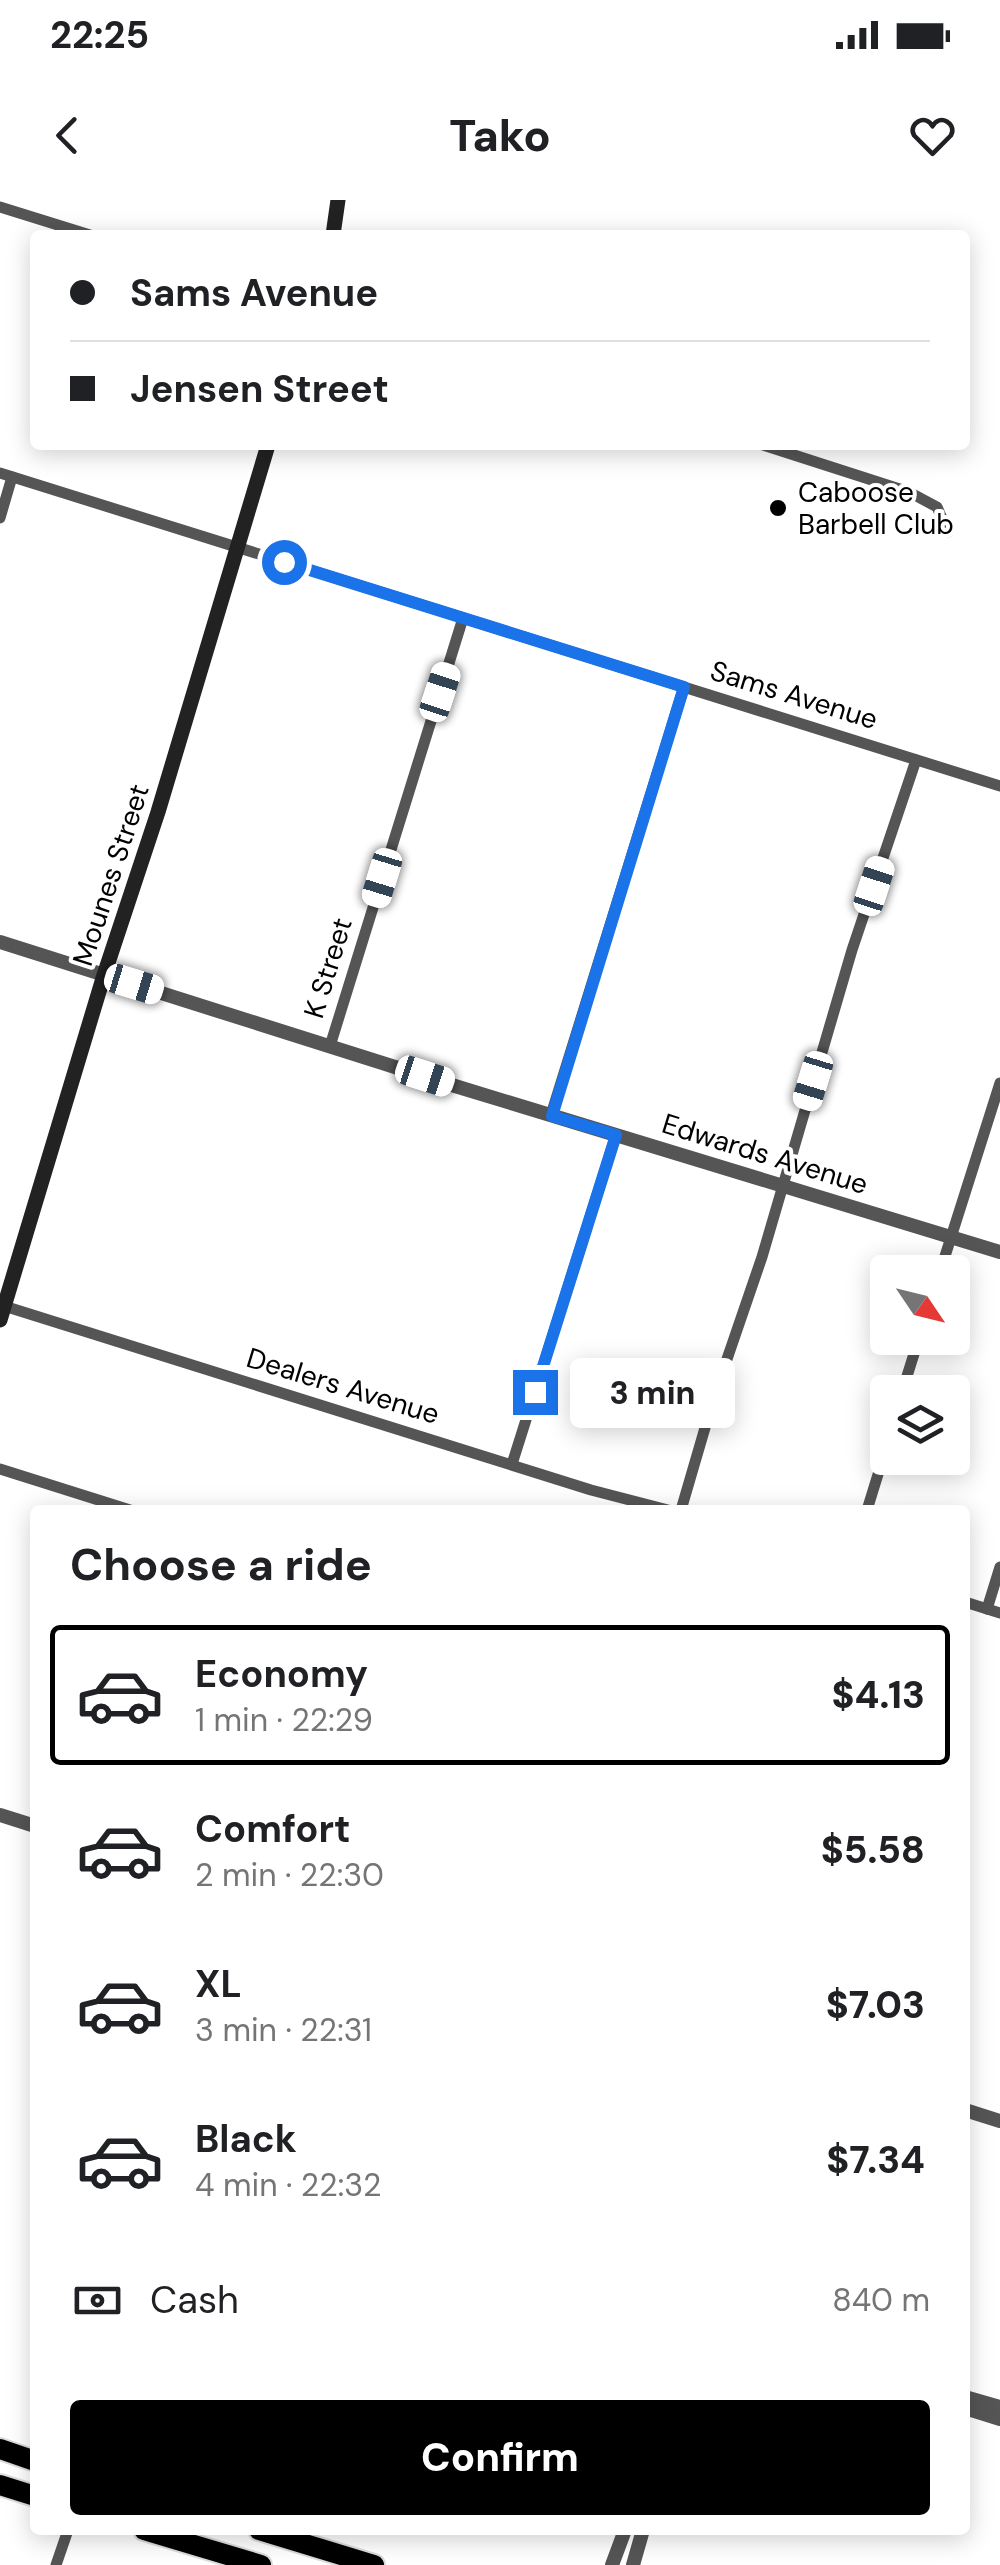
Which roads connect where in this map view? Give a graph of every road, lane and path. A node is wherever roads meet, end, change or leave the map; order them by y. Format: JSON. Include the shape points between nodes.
{"nodes":[{"id":1,"x":338,"y":200,"type":"edge"},
{"id":2,"x":0,"y":207,"type":"edge"},
{"id":3,"x":74,"y":230,"type":"edge"},
{"id":4,"x":334,"y":230,"type":"edge"},
{"id":5,"x":266,"y":450,"type":"edge"},
{"id":6,"x":778,"y":450,"type":"edge"},
{"id":7,"x":6,"y":475,"type":"edge"},
{"id":8,"x":0,"y":518,"type":"edge"},
{"id":9,"x":948,"y":532,"type":"dead end"},
{"id":10,"x":236,"y":547,"type":"junction"},
{"id":11,"x":463,"y":618,"type":"junction"},
{"id":12,"x":684,"y":687,"type":"junction"},
{"id":13,"x":916,"y":760,"type":"junction"},
{"id":14,"x":1000,"y":786,"type":"edge"},
{"id":15,"x":0,"y":942,"type":"edge"},
{"id":16,"x":104,"y":975,"type":"junction"},
{"id":17,"x":330,"y":1046,"type":"junction"},
{"id":18,"x":1000,"y":1083,"type":"edge"},
{"id":19,"x":552,"y":1116,"type":"junction"},
{"id":20,"x":616,"y":1135,"type":"junction"},
{"id":21,"x":782,"y":1185,"type":"junction"},
{"id":22,"x":951,"y":1237,"type":"junction"},
{"id":23,"x":1000,"y":1252,"type":"edge"},
{"id":24,"x":945,"y":1255,"type":"edge"},
{"id":25,"x":2,"y":1313,"type":"edge"},
{"id":26,"x":512,"y":1464,"type":"junction"},
{"id":27,"x":0,"y":1470,"type":"edge"},
{"id":28,"x":878,"y":1475,"type":"edge"},
{"id":29,"x":114,"y":1505,"type":"edge"},
{"id":30,"x":651,"y":1505,"type":"edge"},
{"id":31,"x":683,"y":1505,"type":"edge"},
{"id":32,"x":869,"y":1505,"type":"edge"},
{"id":33,"x":1000,"y":1567,"type":"edge"},
{"id":34,"x":970,"y":1604,"type":"edge"},
{"id":35,"x":994,"y":1611,"type":"edge"},
{"id":36,"x":0,"y":1815,"type":"edge"},
{"id":37,"x":30,"y":1824,"type":"edge"},
{"id":38,"x":970,"y":2112,"type":"edge"},
{"id":39,"x":1000,"y":2121,"type":"edge"},
{"id":40,"x":970,"y":2398,"type":"edge"},
{"id":41,"x":1000,"y":2407,"type":"edge"},
{"id":42,"x":970,"y":2410,"type":"edge"},
{"id":43,"x":1000,"y":2419,"type":"edge"},
{"id":44,"x":0,"y":2449,"type":"edge"},
{"id":45,"x":30,"y":2458,"type":"edge"},
{"id":46,"x":0,"y":2485,"type":"edge"},
{"id":47,"x":30,"y":2494,"type":"edge"},
{"id":48,"x":66,"y":2535,"type":"edge"},
{"id":49,"x":159,"y":2535,"type":"edge"},
{"id":50,"x":275,"y":2535,"type":"edge"},
{"id":51,"x":623,"y":2535,"type":"edge"},
{"id":52,"x":642,"y":2535,"type":"edge"},
{"id":53,"x":236,"y":2561,"type":"edge"},
{"id":54,"x":56,"y":2565,"type":"edge"},
{"id":55,"x":261,"y":2565,"type":"edge"},
{"id":56,"x":332,"y":2565,"type":"edge"},
{"id":57,"x":374,"y":2565,"type":"edge"},
{"id":58,"x":612,"y":2565,"type":"edge"},
{"id":59,"x":633,"y":2565,"type":"edge"}],
"edges":[{"from":1,"to":4,"type":"main road"},
{"from":2,"to":3,"type":"street"},
{"from":5,"to":10,"type":"main road","name":"Mounes Street"},
{"from":6,"to":9,"type":"street","via":[[909,492],[937,507]]},
{"from":7,"to":8,"type":"street"},
{"from":7,"to":10,"type":"street","name":"Sams Avenue"},
{"from":10,"to":11,"type":"street","name":"Sams Avenue"},
{"from":10,"to":16,"type":"main road","name":"Mounes Street"},
{"from":11,"to":12,"type":"street","name":"Sams Avenue"},
{"from":11,"to":17,"type":"street","name":"K Street"},
{"from":12,"to":13,"type":"street","name":"Sams Avenue"},
{"from":12,"to":19,"type":"street"},
{"from":13,"to":14,"type":"street","name":"Sams Avenue"},
{"from":13,"to":21,"type":"street"},
{"from":15,"to":16,"type":"street","name":"Edwards Avenue"},
{"from":16,"to":17,"type":"street","name":"Edwards Avenue"},
{"from":16,"to":25,"type":"main road","name":"Mounes Street"},
{"from":17,"to":19,"type":"street","name":"Edwards Avenue"},
{"from":18,"to":22,"type":"street"},
{"from":19,"to":20,"type":"street","name":"Edwards Avenue"},
{"from":20,"to":21,"type":"street","name":"Edwards Avenue"},
{"from":20,"to":26,"type":"street"},
{"from":21,"to":22,"type":"street","name":"Edwards Avenue"},
{"from":21,"to":31,"type":"street"},
{"from":22,"to":23,"type":"street","name":"Edwards Avenue"},
{"from":22,"to":24,"type":"street"},
{"from":25,"to":26,"type":"street","name":"Dealers Avenue"},
{"from":26,"to":30,"type":"street","name":"Dealers Avenue"},
{"from":27,"to":29,"type":"street"},
{"from":28,"to":32,"type":"street"},
{"from":33,"to":35,"type":"street"},
{"from":34,"to":35,"type":"street"},
{"from":36,"to":37,"type":"street"},
{"from":38,"to":39,"type":"street"},
{"from":40,"to":41,"type":"street"},
{"from":42,"to":43,"type":"street"},
{"from":44,"to":45,"type":"highway"},
{"from":46,"to":47,"type":"highway"},
{"from":48,"to":54,"type":"street"},
{"from":49,"to":53,"type":"highway"},
{"from":50,"to":57,"type":"highway"},
{"from":51,"to":58,"type":"street"},
{"from":52,"to":59,"type":"street"},
{"from":53,"to":55,"type":"highway"},
{"from":53,"to":56,"type":"highway","via":[[249,2541]]}]}
